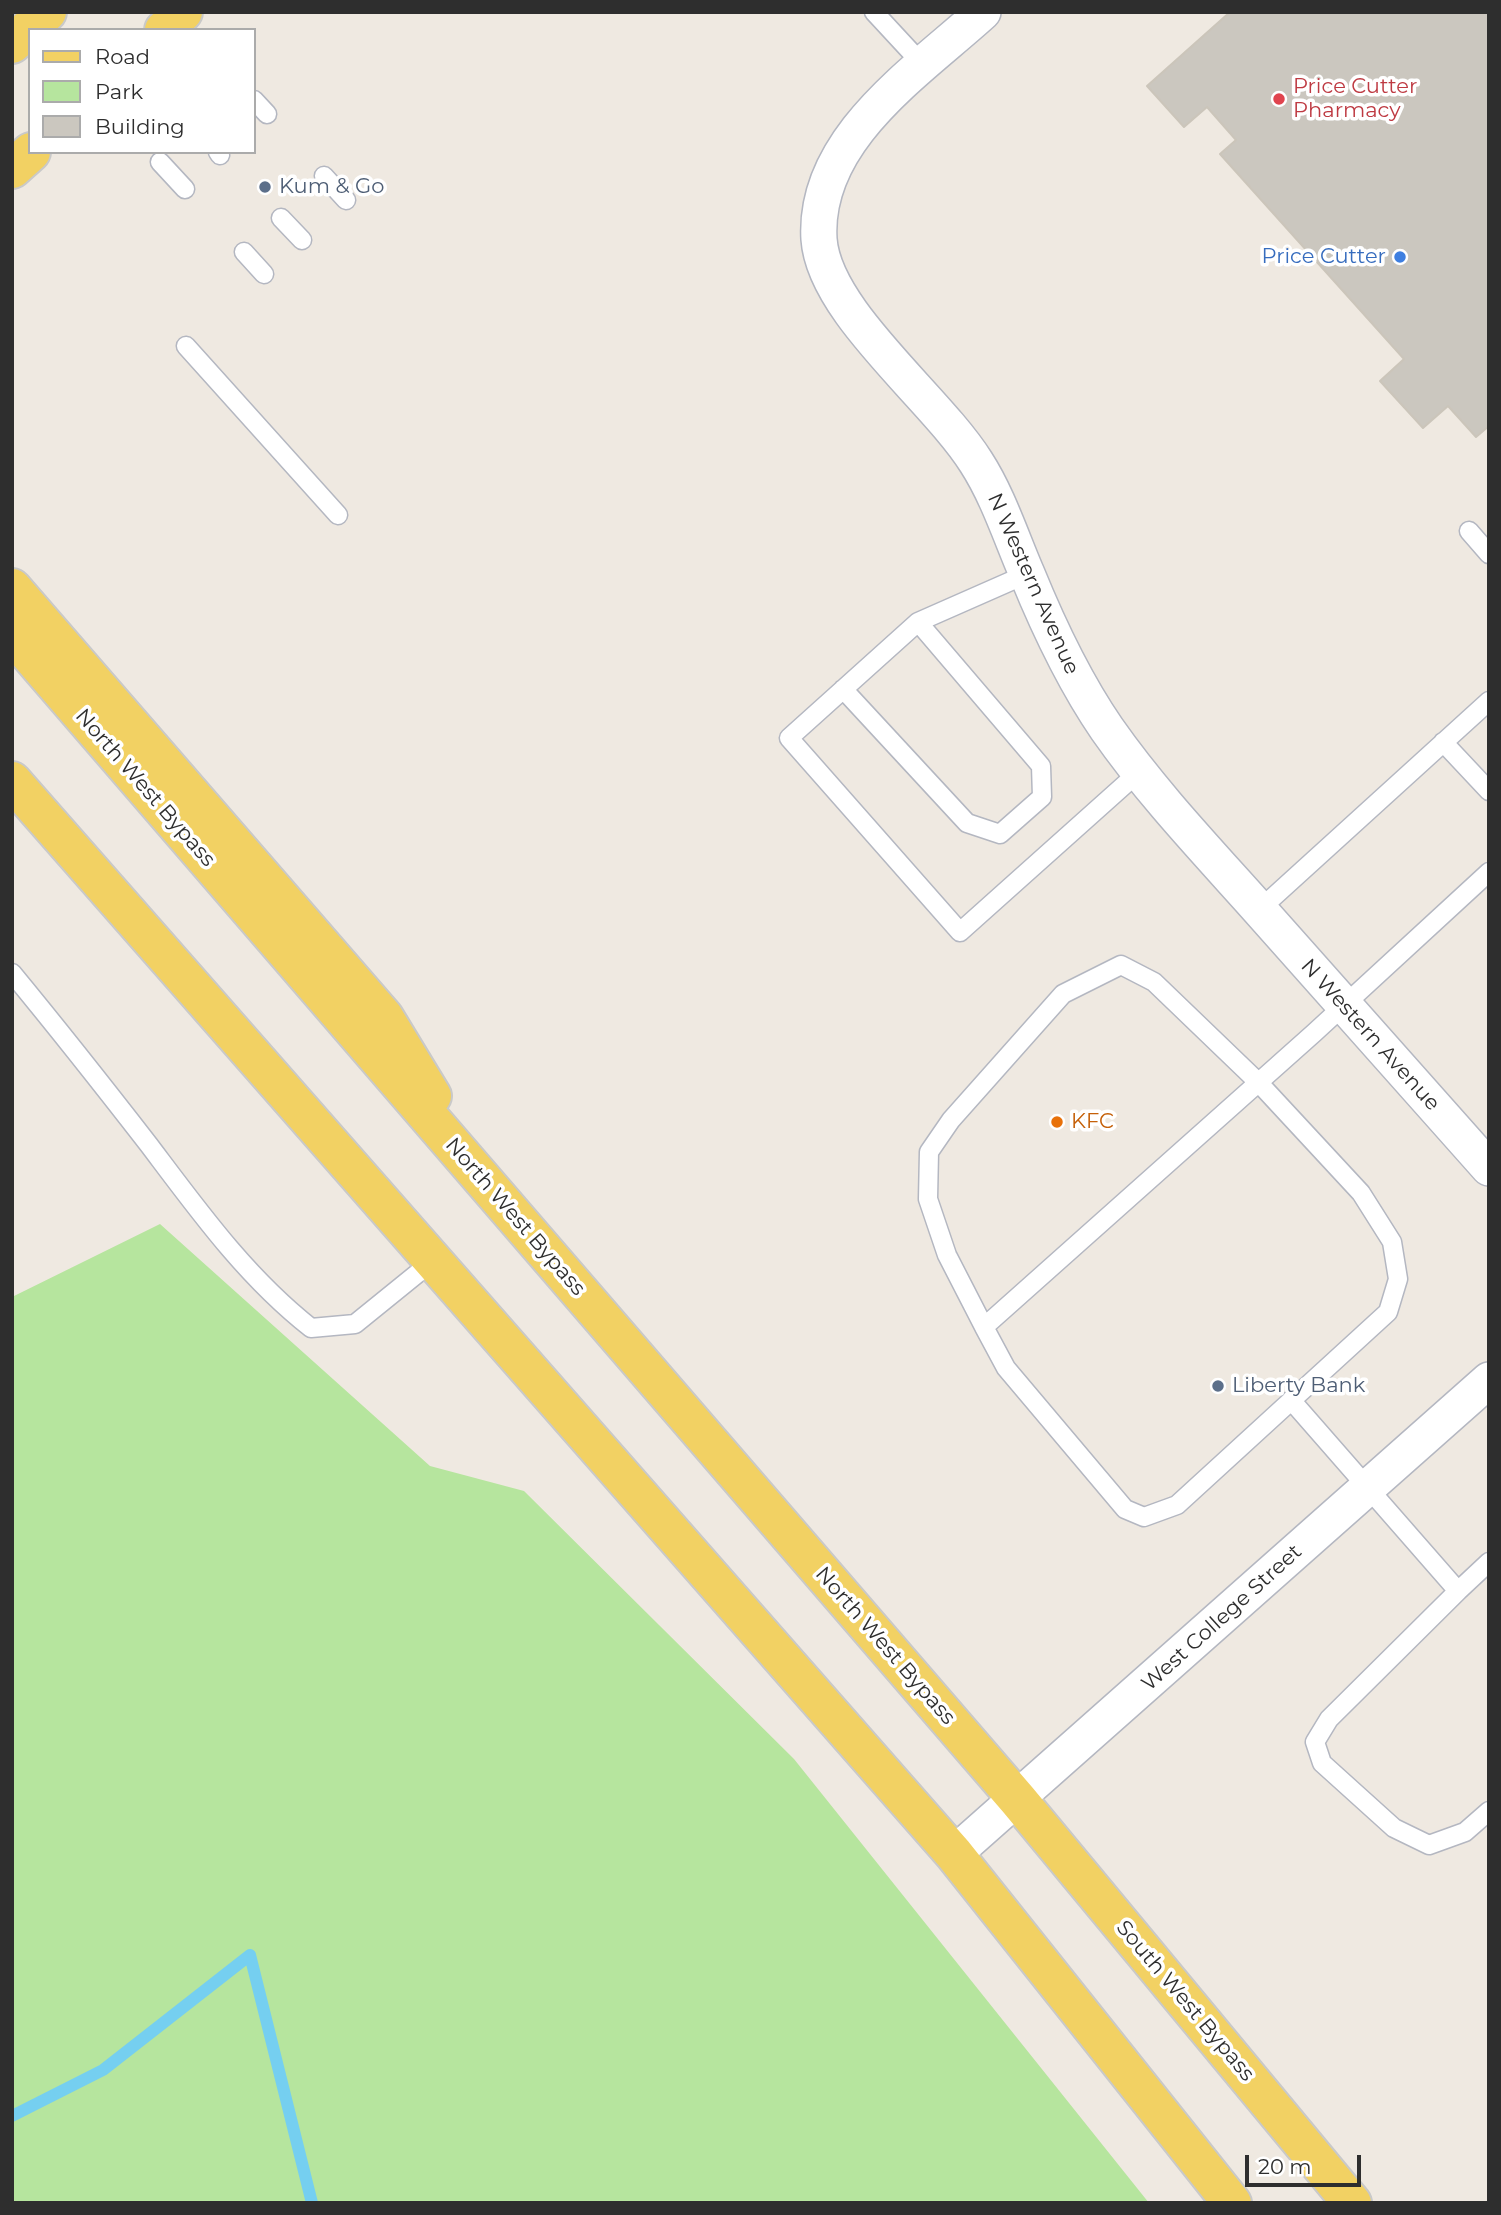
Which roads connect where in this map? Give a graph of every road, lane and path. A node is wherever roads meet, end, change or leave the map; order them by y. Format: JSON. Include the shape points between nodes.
{"nodes":[{"id":1,"x":47,"y":12,"type":"edge"},
{"id":2,"x":183,"y":12,"type":"edge"},
{"id":3,"x":874,"y":12,"type":"edge"},
{"id":4,"x":984,"y":12,"type":"edge"},
{"id":5,"x":30,"y":28,"type":"edge"},
{"id":6,"x":166,"y":28,"type":"edge"},
{"id":7,"x":28,"y":29,"type":"edge"},
{"id":8,"x":12,"y":44,"type":"edge"},
{"id":9,"x":924,"y":66,"type":"junction"},
{"id":10,"x":256,"y":102,"type":"edge"},
{"id":11,"x":267,"y":114,"type":"dead end"},
{"id":12,"x":28,"y":154,"type":"edge"},
{"id":13,"x":159,"y":162,"type":"dead end"},
{"id":14,"x":12,"y":169,"type":"edge"},
{"id":15,"x":324,"y":176,"type":"dead end"},
{"id":16,"x":185,"y":189,"type":"dead end"},
{"id":17,"x":346,"y":200,"type":"dead end"},
{"id":18,"x":281,"y":218,"type":"dead end"},
{"id":19,"x":302,"y":240,"type":"dead end"},
{"id":20,"x":244,"y":252,"type":"dead end"},
{"id":21,"x":264,"y":274,"type":"dead end"},
{"id":22,"x":186,"y":346,"type":"dead end"},
{"id":23,"x":338,"y":515,"type":"dead end"},
{"id":24,"x":1469,"y":531,"type":"dead end"},
{"id":25,"x":1489,"y":554,"type":"edge"},
{"id":26,"x":1027,"y":574,"type":"junction"},
{"id":27,"x":12,"y":588,"type":"edge"},
{"id":28,"x":918,"y":622,"type":"junction"},
{"id":29,"x":12,"y":634,"type":"edge"},
{"id":30,"x":843,"y":688,"type":"junction"},
{"id":31,"x":1489,"y":701,"type":"edge"},
{"id":32,"x":1443,"y":742,"type":"junction"},
{"id":33,"x":1140,"y":771,"type":"junction"},
{"id":34,"x":12,"y":780,"type":"edge"},
{"id":35,"x":1489,"y":791,"type":"edge"},
{"id":36,"x":1489,"y":872,"type":"edge"},
{"id":37,"x":1259,"y":910,"type":"junction"},
{"id":38,"x":12,"y":973,"type":"edge"},
{"id":39,"x":1344,"y":1005,"type":"junction"},
{"id":40,"x":1259,"y":1083,"type":"junction"},
{"id":41,"x":470,"y":1165,"type":"junction"},
{"id":42,"x":1489,"y":1168,"type":"edge"},
{"id":43,"x":434,"y":1261,"type":"junction"},
{"id":44,"x":984,"y":1327,"type":"junction"},
{"id":45,"x":1489,"y":1380,"type":"edge"},
{"id":46,"x":1291,"y":1400,"type":"junction"},
{"id":47,"x":1367,"y":1488,"type":"junction"},
{"id":48,"x":1489,"y":1562,"type":"edge"},
{"id":49,"x":1458,"y":1591,"type":"junction"},
{"id":50,"x":1018,"y":1800,"type":"junction"},
{"id":51,"x":1489,"y":1811,"type":"edge"},
{"id":52,"x":954,"y":1854,"type":"junction"},
{"id":53,"x":1232,"y":2203,"type":"edge"},
{"id":54,"x":1352,"y":2203,"type":"edge"}],
"edges":[{"from":1,"to":5,"type":"main road"},
{"from":2,"to":6,"type":"main road"},
{"from":3,"to":9,"type":"lane"},
{"from":4,"to":9,"type":"street","name":"N Western Avenue"},
{"from":7,"to":8,"type":"main road"},
{"from":9,"to":26,"type":"street","name":"N Western Avenue","via":[[859,127],[835,162],[826,181],[821,212],[824,267],[854,316],[978,464]]},
{"from":10,"to":11,"type":"lane"},
{"from":12,"to":14,"type":"main road"},
{"from":13,"to":16,"type":"lane"},
{"from":15,"to":17,"type":"lane"},
{"from":18,"to":19,"type":"lane"},
{"from":20,"to":21,"type":"lane"},
{"from":22,"to":23,"type":"lane"},
{"from":24,"to":25,"type":"lane"},
{"from":26,"to":28,"type":"lane"},
{"from":26,"to":33,"type":"street","name":"N Western Avenue","via":[[1079,685]]},
{"from":27,"to":41,"type":"main road","via":[[384,1017],[408,1051]]},
{"from":28,"to":30,"type":"lane"},
{"from":28,"to":30,"type":"lane","via":[[1041,766],[1042,797],[1000,834],[967,823]]},
{"from":29,"to":41,"type":"main road","name":"North West Bypass"},
{"from":30,"to":33,"type":"lane","via":[[789,738],[960,932]]},
{"from":31,"to":32,"type":"lane"},
{"from":32,"to":35,"type":"lane"},
{"from":32,"to":37,"type":"lane"},
{"from":33,"to":37,"type":"street","name":"N Western Avenue"},
{"from":34,"to":43,"type":"main road"},
{"from":36,"to":39,"type":"lane"},
{"from":37,"to":39,"type":"street","name":"N Western Avenue"},
{"from":38,"to":43,"type":"lane","via":[[207,1221],[274,1298],[311,1328],[355,1324]]},
{"from":39,"to":40,"type":"lane"},
{"from":39,"to":42,"type":"street","name":"N Western Avenue"},
{"from":40,"to":44,"type":"lane"},
{"from":40,"to":44,"type":"lane","via":[[1154,982],[1121,965],[1063,994],[951,1120],[929,1152],[928,1199],[947,1255]]},
{"from":40,"to":46,"type":"lane","via":[[1362,1193],[1392,1242],[1398,1279],[1388,1312]]},
{"from":41,"to":50,"type":"main road","name":"North West Bypass"},
{"from":43,"to":52,"type":"main road"},
{"from":44,"to":46,"type":"lane","via":[[1015,1378],[1125,1509],[1144,1517],[1177,1505]]},
{"from":45,"to":47,"type":"street","name":"West College Street"},
{"from":46,"to":47,"type":"lane"},
{"from":47,"to":49,"type":"lane"},
{"from":47,"to":50,"type":"street","name":"West College Street"},
{"from":48,"to":49,"type":"lane"},
{"from":49,"to":51,"type":"lane","via":[[1329,1719],[1315,1742],[1322,1763],[1394,1828],[1429,1845],[1465,1832]]},
{"from":50,"to":52,"type":"street","name":"West College Street"},
{"from":50,"to":54,"type":"main road","name":"South West Bypass"},
{"from":52,"to":53,"type":"main road"}]}
